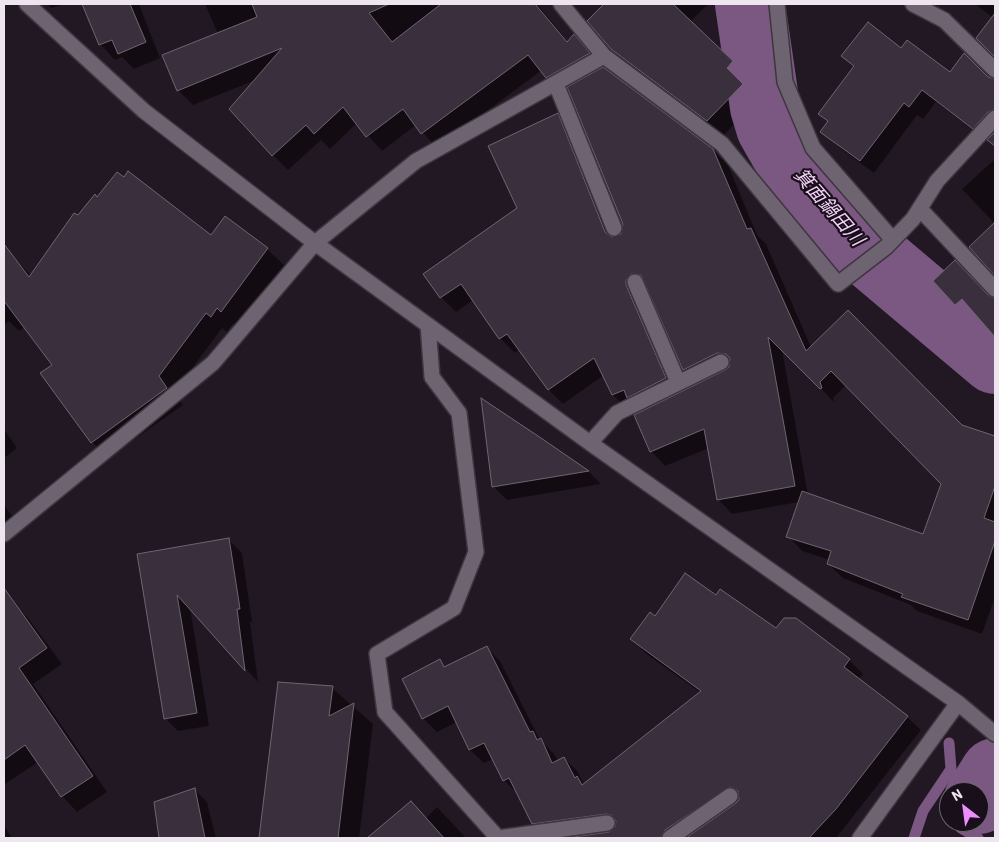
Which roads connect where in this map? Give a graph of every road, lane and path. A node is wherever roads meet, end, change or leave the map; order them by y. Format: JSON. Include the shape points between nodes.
{"nodes":[{"id":1,"x":27,"y":4,"type":"edge"},
{"id":2,"x":561,"y":4,"type":"edge"},
{"id":3,"x":777,"y":4,"type":"edge"},
{"id":4,"x":922,"y":6,"type":"edge"},
{"id":5,"x":604,"y":56,"type":"junction"},
{"id":6,"x":995,"y":70,"type":"edge"},
{"id":7,"x":556,"y":84,"type":"junction"},
{"id":8,"x":995,"y":118,"type":"edge"},
{"id":9,"x":920,"y":209,"type":"junction"},
{"id":10,"x":614,"y":228,"type":"dead end"},
{"id":11,"x":314,"y":243,"type":"junction"},
{"id":12,"x":890,"y":243,"type":"junction"},
{"id":13,"x":635,"y":282,"type":"dead end"},
{"id":14,"x":995,"y":289,"type":"edge"},
{"id":15,"x":428,"y":325,"type":"junction"},
{"id":16,"x":721,"y":362,"type":"dead end"},
{"id":17,"x":678,"y":382,"type":"junction"},
{"id":18,"x":590,"y":443,"type":"junction"},
{"id":19,"x":4,"y":534,"type":"edge"},
{"id":20,"x":962,"y":706,"type":"junction"},
{"id":21,"x":995,"y":734,"type":"edge"},
{"id":22,"x":730,"y":796,"type":"dead end"},
{"id":23,"x":607,"y":823,"type":"dead end"},
{"id":24,"x":498,"y":838,"type":"edge"},
{"id":25,"x":670,"y":838,"type":"edge"},
{"id":26,"x":860,"y":838,"type":"edge"}],
"edges":[{"from":1,"to":11,"type":"street","via":[[144,111]]},
{"from":2,"to":5,"type":"street"},
{"from":3,"to":12,"type":"street","via":[[786,82],[813,148]]},
{"from":4,"to":6,"type":"street","via":[[944,20]]},
{"from":5,"to":7,"type":"street"},
{"from":5,"to":12,"type":"street","via":[[722,144],[838,284]]},
{"from":7,"to":10,"type":"street"},
{"from":7,"to":11,"type":"street","via":[[416,161]]},
{"from":8,"to":9,"type":"street","via":[[936,181]]},
{"from":9,"to":12,"type":"street"},
{"from":9,"to":14,"type":"street"},
{"from":11,"to":15,"type":"street"},
{"from":11,"to":19,"type":"street","via":[[213,363]]},
{"from":13,"to":17,"type":"street"},
{"from":15,"to":18,"type":"street"},
{"from":15,"to":24,"type":"street","via":[[432,377],[459,413],[476,552],[454,608],[377,654],[385,712]]},
{"from":16,"to":17,"type":"street"},
{"from":17,"to":18,"type":"street","via":[[617,413]]},
{"from":18,"to":20,"type":"street"},
{"from":20,"to":21,"type":"street"},
{"from":20,"to":26,"type":"street"},
{"from":22,"to":25,"type":"street"},
{"from":23,"to":24,"type":"street"}]}
